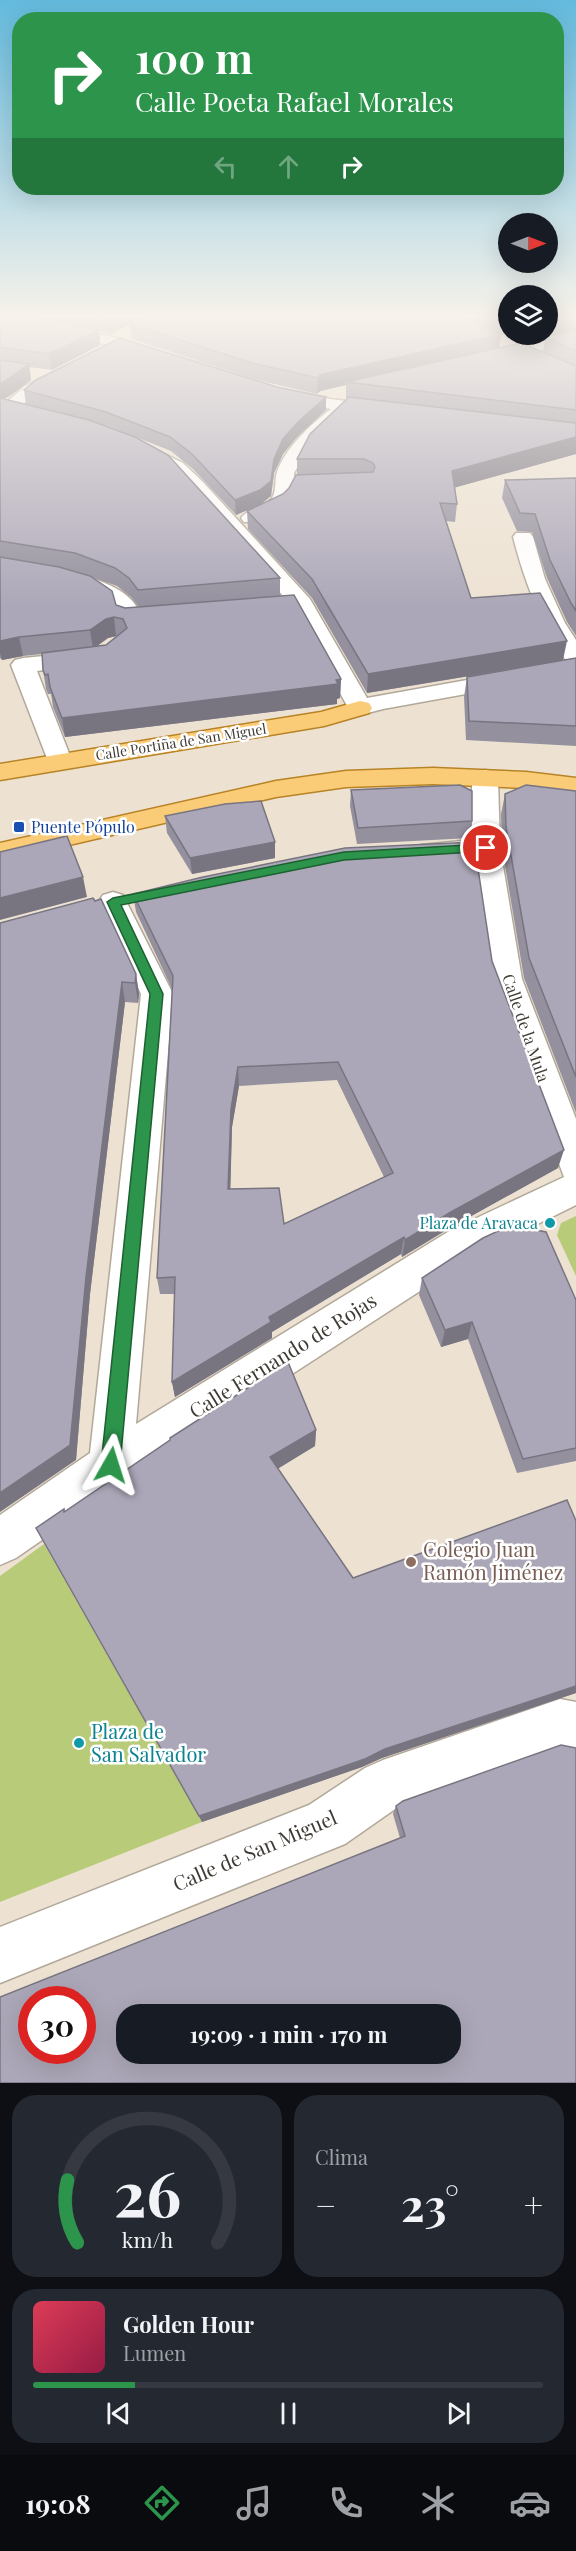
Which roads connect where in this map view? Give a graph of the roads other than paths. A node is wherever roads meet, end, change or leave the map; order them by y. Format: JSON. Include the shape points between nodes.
{"nodes":[{"id":1,"x":333,"y":414,"type":"edge"},
{"id":2,"x":144,"y":448,"type":"edge"},
{"id":3,"x":286,"y":484,"type":"junction"},
{"id":4,"x":308,"y":484,"type":"edge"},
{"id":5,"x":232,"y":526,"type":"junction"},
{"id":6,"x":522,"y":537,"type":"edge"},
{"id":7,"x":0,"y":567,"type":"edge"},
{"id":8,"x":302,"y":604,"type":"junction"},
{"id":9,"x":279,"y":606,"type":"edge"},
{"id":10,"x":185,"y":614,"type":"edge"},
{"id":11,"x":108,"y":651,"type":"edge"},
{"id":12,"x":576,"y":658,"type":"edge"},
{"id":13,"x":576,"y":667,"type":"edge"},
{"id":14,"x":360,"y":708,"type":"junction"},
{"id":15,"x":59,"y":761,"type":"junction"},
{"id":16,"x":0,"y":772,"type":"edge"},
{"id":17,"x":485,"y":778,"type":"junction"},
{"id":18,"x":576,"y":786,"type":"edge"},
{"id":19,"x":486,"y":848,"type":"junction"},
{"id":20,"x":0,"y":852,"type":"edge"},
{"id":21,"x":403,"y":853,"type":"edge"},
{"id":22,"x":113,"y":903,"type":"dead end"},
{"id":23,"x":576,"y":1166,"type":"edge"},
{"id":24,"x":576,"y":1188,"type":"edge"},
{"id":25,"x":111,"y":1465,"type":"junction"},
{"id":26,"x":0,"y":1542,"type":"edge"},
{"id":27,"x":576,"y":1727,"type":"edge"},
{"id":28,"x":0,"y":1955,"type":"edge"}],
"edges":[{"from":1,"to":3,"type":"street","via":[[299,450],[285,473]]},
{"from":2,"to":5,"type":"street","via":[[177,466]]},
{"from":3,"to":4,"type":"street"},
{"from":3,"to":5,"type":"street","via":[[280,502]]},
{"from":5,"to":8,"type":"street"},
{"from":6,"to":12,"type":"street","via":[[534,579]]},
{"from":7,"to":10,"type":"street","via":[[66,578],[116,597],[127,607],[128,618]]},
{"from":8,"to":9,"type":"street"},
{"from":8,"to":14,"type":"street"},
{"from":11,"to":15,"type":"street","via":[[100,657],[23,665]]},
{"from":13,"to":14,"type":"street"},
{"from":14,"to":15,"type":"main road","name":"Calle Portiña de San Miguel","via":[[324,719]]},
{"from":15,"to":16,"type":"main road","name":"Calle Portiña de San Miguel"},
{"from":17,"to":18,"type":"main road"},
{"from":17,"to":19,"type":"street","name":"Calle de la Mula"},
{"from":17,"to":20,"type":"main road","via":[[388,776],[276,789]]},
{"from":19,"to":21,"type":"street"},
{"from":19,"to":23,"type":"street","name":"Calle de la Mula","via":[[506,979]]},
{"from":22,"to":25,"type":"street","via":[[157,994]]},
{"from":24,"to":25,"type":"street","name":"Calle Fernando de Rojas","via":[[464,1242]]},
{"from":25,"to":26,"type":"street","name":"Calle Fernando de Rojas"},
{"from":27,"to":28,"type":"street","name":"Calle de San Miguel","via":[[560,1724],[383,1786],[326,1825]]}]}
